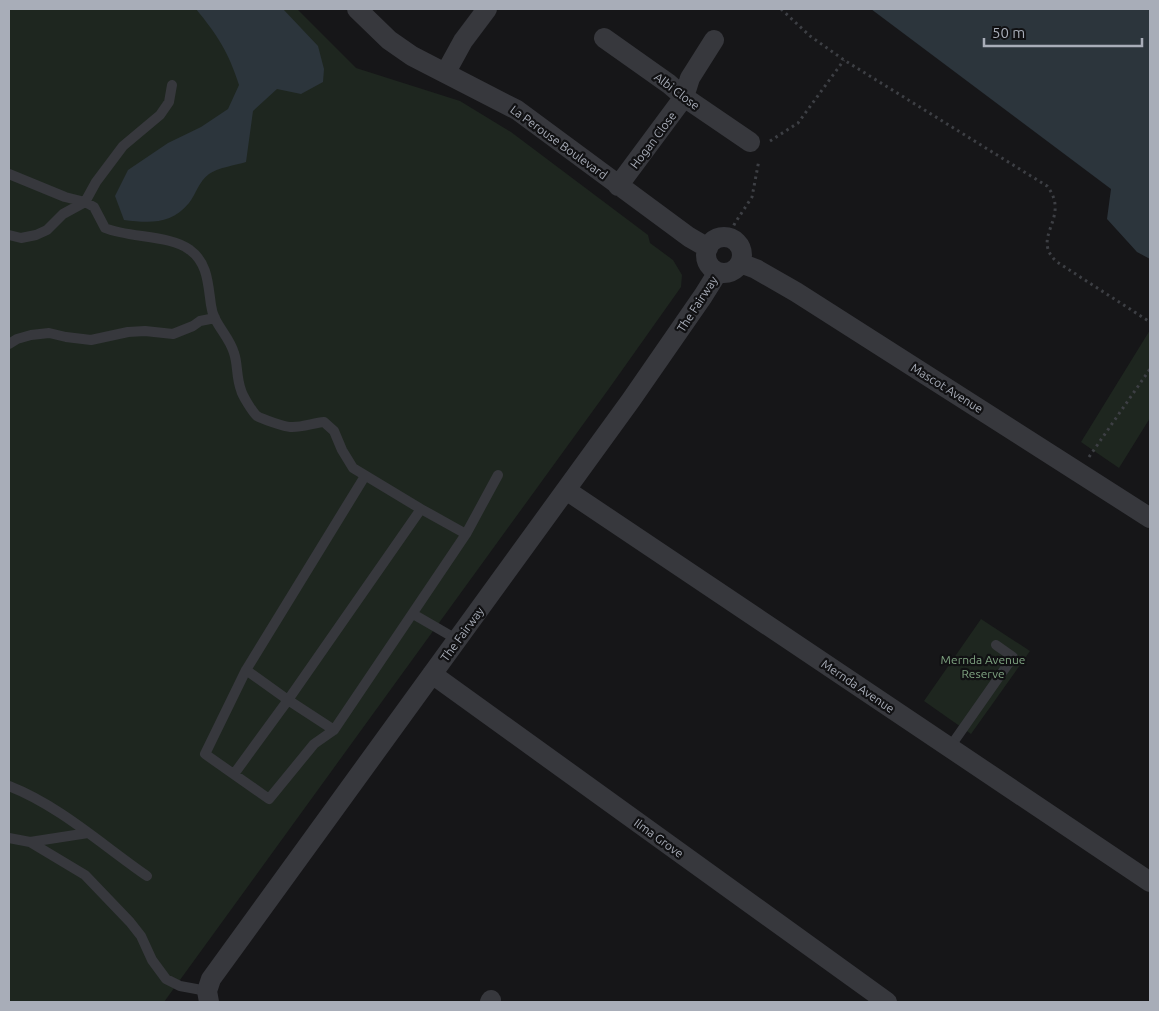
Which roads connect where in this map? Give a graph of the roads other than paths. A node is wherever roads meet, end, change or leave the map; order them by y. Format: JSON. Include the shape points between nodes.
{"nodes":[{"id":1,"x":357,"y":9,"type":"edge"},
{"id":2,"x":487,"y":9,"type":"edge"},
{"id":3,"x":604,"y":38,"type":"dead end"},
{"id":4,"x":714,"y":40,"type":"dead end"},
{"id":5,"x":446,"y":72,"type":"junction"},
{"id":6,"x":172,"y":85,"type":"dead end"},
{"id":7,"x":684,"y":97,"type":"junction"},
{"id":8,"x":760,"y":146,"type":"road end"},
{"id":9,"x":9,"y":174,"type":"edge"},
{"id":10,"x":618,"y":186,"type":"junction"},
{"id":11,"x":85,"y":202,"type":"junction"},
{"id":12,"x":9,"y":235,"type":"edge"},
{"id":13,"x":708,"y":248,"type":"junction"},
{"id":14,"x":740,"y":263,"type":"junction"},
{"id":15,"x":718,"y":272,"type":"junction"},
{"id":16,"x":215,"y":318,"type":"junction"},
{"id":17,"x":9,"y":344,"type":"edge"},
{"id":18,"x":498,"y":475,"type":"dead end"},
{"id":19,"x":365,"y":476,"type":"junction"},
{"id":20,"x":566,"y":490,"type":"junction"},
{"id":21,"x":421,"y":509,"type":"junction"},
{"id":22,"x":1150,"y":518,"type":"edge"},
{"id":23,"x":466,"y":534,"type":"junction"},
{"id":24,"x":413,"y":614,"type":"junction"},
{"id":25,"x":458,"y":640,"type":"junction"},
{"id":26,"x":996,"y":645,"type":"dead end"},
{"id":27,"x":246,"y":670,"type":"junction"},
{"id":28,"x":432,"y":674,"type":"junction"},
{"id":29,"x":288,"y":700,"type":"junction"},
{"id":30,"x":334,"y":730,"type":"junction"},
{"id":31,"x":950,"y":747,"type":"junction"},
{"id":32,"x":234,"y":774,"type":"junction"},
{"id":33,"x":9,"y":786,"type":"edge"},
{"id":34,"x":88,"y":833,"type":"junction"},
{"id":35,"x":9,"y":838,"type":"edge"},
{"id":36,"x":30,"y":842,"type":"junction"},
{"id":37,"x":147,"y":876,"type":"dead end"},
{"id":38,"x":1150,"y":882,"type":"edge"},
{"id":39,"x":208,"y":996,"type":"edge"},
{"id":40,"x":887,"y":1002,"type":"edge"}],
"edges":[{"from":1,"to":5,"type":"street","name":"La Perouse Boulevard","via":[[389,40],[412,56]]},
{"from":2,"to":5,"type":"street","via":[[463,41]]},
{"from":3,"to":7,"type":"street","name":"Albi Close"},
{"from":4,"to":7,"type":"street","name":"Hogan Close","via":[[690,78]]},
{"from":5,"to":10,"type":"street","name":"La Perouse Boulevard","via":[[517,110]]},
{"from":6,"to":11,"type":"lane","via":[[169,102],[160,115],[123,146]]},
{"from":7,"to":8,"type":"street","name":"Albi Close"},
{"from":7,"to":10,"type":"street","name":"Hogan Close"},
{"from":9,"to":11,"type":"lane"},
{"from":10,"to":13,"type":"street","name":"La Perouse Boulevard"},
{"from":11,"to":12,"type":"lane","via":[[36,235],[21,238]]},
{"from":11,"to":16,"type":"lane","via":[[94,207],[105,228],[170,241],[190,250],[204,266]]},
{"from":13,"to":14,"type":"street","via":[[713,240],[728,237],[740,246]]},
{"from":13,"to":15,"type":"street","via":[[707,261]]},
{"from":14,"to":15,"type":"street","via":[[732,271]]},
{"from":14,"to":22,"type":"street","name":"Mascot Avenue","via":[[796,292]]},
{"from":15,"to":20,"type":"street","name":"The Fairway","via":[[680,331]]},
{"from":16,"to":17,"type":"lane","via":[[200,321],[173,334],[128,332],[90,340],[49,333],[31,335]]},
{"from":16,"to":19,"type":"lane","via":[[235,354],[241,392],[257,416],[289,427],[324,422],[334,431],[353,468]]},
{"from":18,"to":23,"type":"lane"},
{"from":19,"to":21,"type":"lane"},
{"from":19,"to":27,"type":"lane"},
{"from":20,"to":25,"type":"street","name":"The Fairway"},
{"from":20,"to":31,"type":"street","name":"Mernda Avenue"},
{"from":21,"to":23,"type":"lane"},
{"from":21,"to":29,"type":"lane"},
{"from":23,"to":24,"type":"lane"},
{"from":24,"to":25,"type":"lane"},
{"from":24,"to":30,"type":"lane"},
{"from":25,"to":28,"type":"street","name":"The Fairway"},
{"from":26,"to":31,"type":"lane","via":[[1013,657]]},
{"from":27,"to":29,"type":"lane"},
{"from":27,"to":32,"type":"lane","via":[[206,754]]},
{"from":28,"to":39,"type":"street","name":"The Fairway","via":[[211,979]]},
{"from":28,"to":40,"type":"street","name":"Ilma Grove"},
{"from":29,"to":30,"type":"lane"},
{"from":29,"to":32,"type":"lane"},
{"from":30,"to":32,"type":"lane","via":[[314,744],[269,799]]},
{"from":31,"to":38,"type":"street","name":"Mernda Avenue"},
{"from":33,"to":34,"type":"lane","via":[[53,809]]},
{"from":34,"to":36,"type":"lane"},
{"from":34,"to":37,"type":"lane"},
{"from":35,"to":36,"type":"lane"},
{"from":36,"to":39,"type":"lane","via":[[85,876],[135,929],[166,979]]}]}
